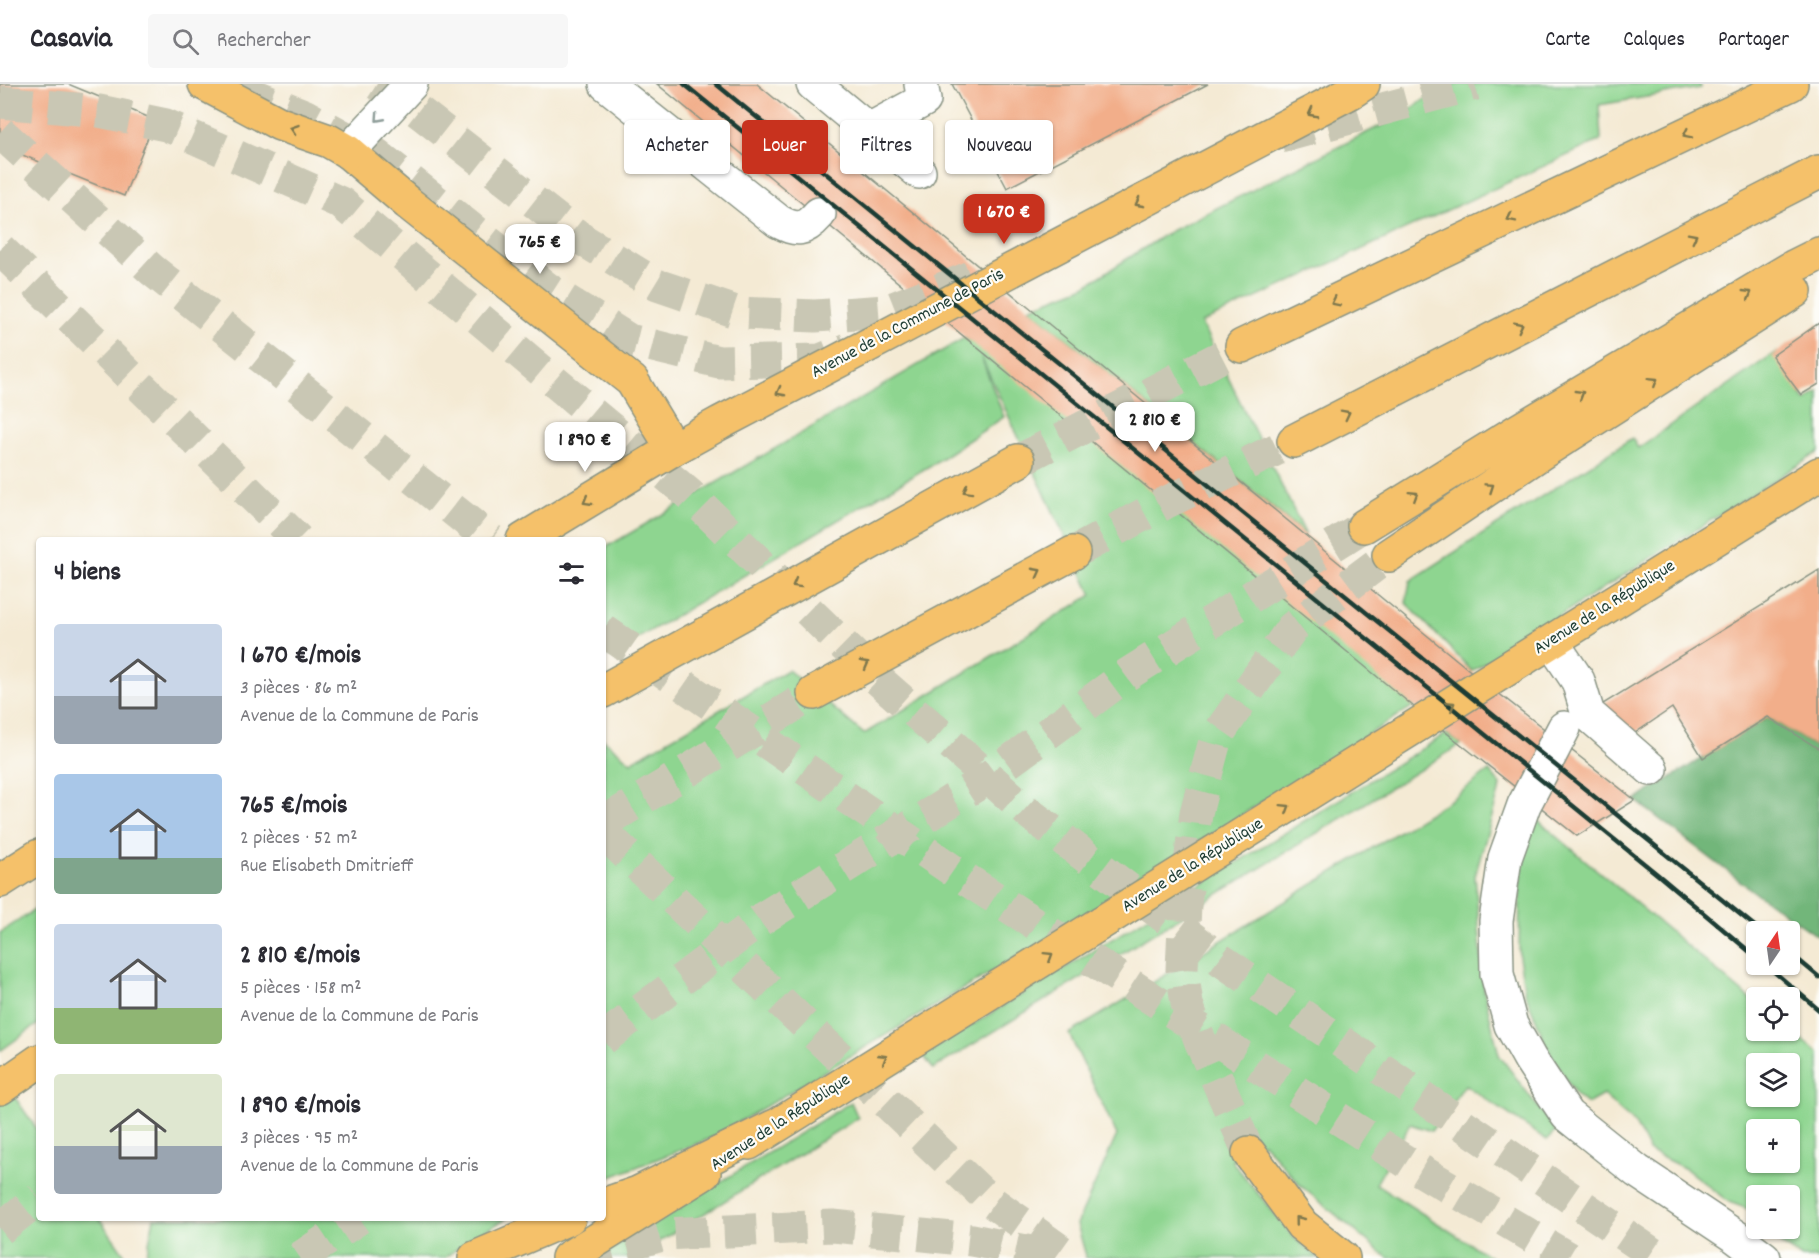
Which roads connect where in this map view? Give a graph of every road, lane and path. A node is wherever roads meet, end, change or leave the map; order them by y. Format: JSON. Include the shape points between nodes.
{"nodes":[{"id":1,"x":206,"y":84,"type":"edge"},
{"id":2,"x":411,"y":84,"type":"edge"},
{"id":3,"x":606,"y":84,"type":"edge"},
{"id":4,"x":813,"y":84,"type":"edge"},
{"id":5,"x":921,"y":84,"type":"edge"},
{"id":6,"x":1362,"y":84,"type":"edge"},
{"id":7,"x":1791,"y":84,"type":"edge"},
{"id":8,"x":857,"y":120,"type":"edge"},
{"id":9,"x":887,"y":120,"type":"edge"},
{"id":10,"x":348,"y":152,"type":"junction"},
{"id":11,"x":1819,"y":172,"type":"edge"},
{"id":12,"x":819,"y":214,"type":"dead end"},
{"id":13,"x":1819,"y":254,"type":"edge"},
{"id":14,"x":1819,"y":276,"type":"edge"},
{"id":15,"x":1242,"y":346,"type":"tunnel mouth"},
{"id":16,"x":1294,"y":441,"type":"tunnel mouth"},
{"id":17,"x":673,"y":449,"type":"junction"},
{"id":18,"x":1018,"y":462,"type":"tunnel mouth"},
{"id":19,"x":1819,"y":474,"type":"edge"},
{"id":20,"x":1364,"y":526,"type":"tunnel mouth"},
{"id":21,"x":528,"y":537,"type":"edge"},
{"id":22,"x":1073,"y":553,"type":"tunnel mouth"},
{"id":23,"x":1389,"y":555,"type":"tunnel mouth"},
{"id":24,"x":1552,"y":642,"type":"junction"},
{"id":25,"x":606,"y":689,"type":"edge"},
{"id":26,"x":814,"y":693,"type":"tunnel mouth"},
{"id":27,"x":1564,"y":728,"type":"dead end"},
{"id":28,"x":1651,"y":769,"type":"dead end"},
{"id":29,"x":36,"y":858,"type":"edge"},
{"id":30,"x":0,"y":881,"type":"edge"},
{"id":31,"x":36,"y":1063,"type":"edge"},
{"id":32,"x":0,"y":1088,"type":"edge"},
{"id":33,"x":773,"y":1127,"type":"junction"},
{"id":34,"x":1249,"y":1153,"type":"tunnel mouth"},
{"id":35,"x":606,"y":1204,"type":"edge"},
{"id":36,"x":562,"y":1221,"type":"edge"},
{"id":37,"x":475,"y":1258,"type":"edge"},
{"id":38,"x":568,"y":1258,"type":"edge"},
{"id":39,"x":1343,"y":1258,"type":"edge"},
{"id":40,"x":1764,"y":1258,"type":"edge"}],
"edges":[{"from":10,"to":1,"type":"main road","one_way":true,"via":[[280,124]]},
{"from":2,"to":10,"type":"street","one_way":true},
{"from":3,"to":12,"type":"street","via":[[786,225],[804,227]]},
{"from":4,"to":8,"type":"street"},
{"from":5,"to":9,"type":"street","via":[[924,100]]},
{"from":6,"to":17,"type":"main road","name":"Avenue de la Commune de Paris","one_way":true},
{"from":7,"to":15,"type":"main road","one_way":true},
{"from":10,"to":17,"type":"main road","via":[[632,381]]},
{"from":16,"to":11,"type":"main road","one_way":true},
{"from":20,"to":13,"type":"main road","one_way":true},
{"from":23,"to":14,"type":"main road","one_way":true},
{"from":17,"to":21,"type":"main road","name":"Avenue de la Commune de Paris","one_way":true},
{"from":18,"to":25,"type":"main road","one_way":true},
{"from":19,"to":24,"type":"main road","name":"Avenue de la République"},
{"from":26,"to":22,"type":"main road","one_way":true},
{"from":24,"to":28,"type":"street","via":[[1578,681],[1588,714]]},
{"from":33,"to":24,"type":"main road","name":"Avenue de la République","one_way":true},
{"from":27,"to":40,"type":"street","via":[[1524,805],[1505,858],[1496,921],[1497,974],[1511,1025],[1567,1116],[1637,1171]]},
{"from":29,"to":30,"type":"main road"},
{"from":31,"to":32,"type":"main road"},
{"from":33,"to":35,"type":"main road"},
{"from":33,"to":38,"type":"main road","name":"Avenue de la République"},
{"from":39,"to":34,"type":"main road","one_way":true,"via":[[1302,1225]]},
{"from":36,"to":37,"type":"main road"}]}
